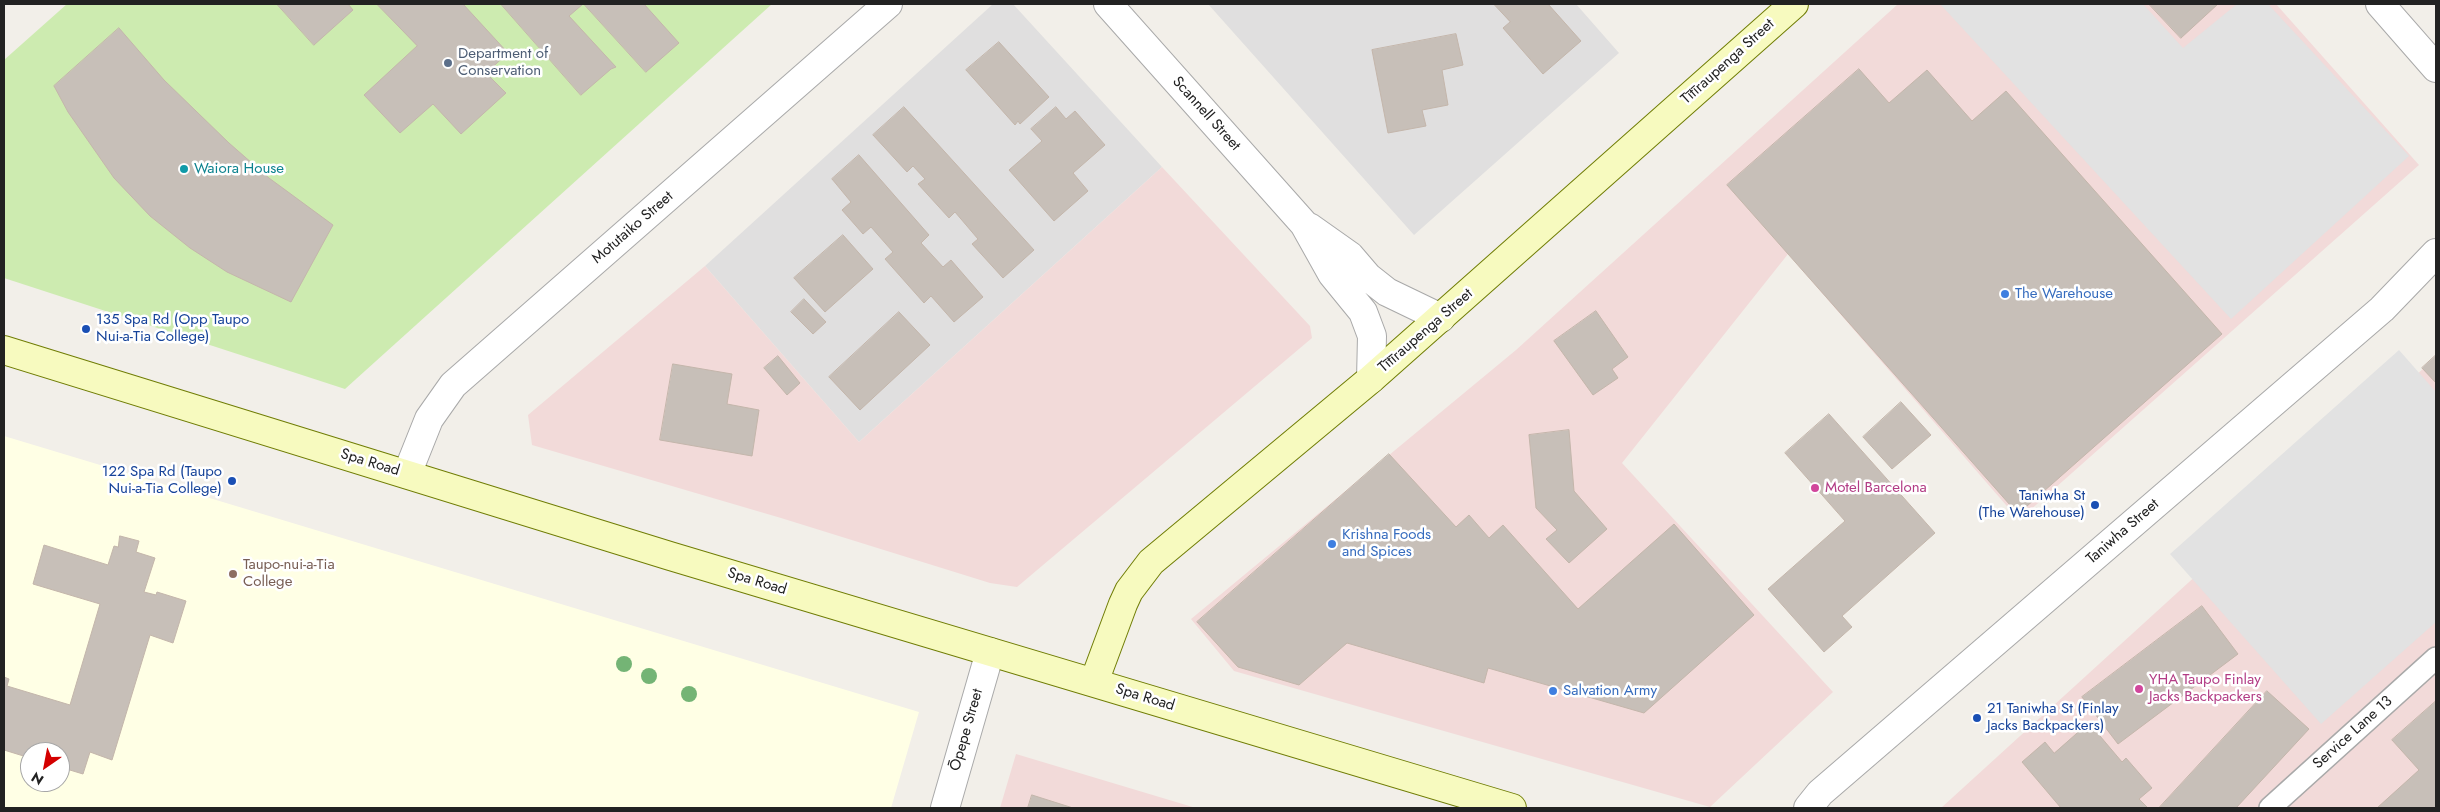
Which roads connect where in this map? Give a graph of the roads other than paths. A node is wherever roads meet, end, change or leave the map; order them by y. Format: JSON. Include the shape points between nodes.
{"nodes":[{"id":1,"x":888,"y":4,"type":"edge"},
{"id":2,"x":1108,"y":4,"type":"edge"},
{"id":3,"x":1794,"y":4,"type":"edge"},
{"id":4,"x":2380,"y":4,"type":"edge"},
{"id":5,"x":2436,"y":68,"type":"edge"},
{"id":6,"x":1304,"y":224,"type":"junction"},
{"id":7,"x":2436,"y":253,"type":"edge"},
{"id":8,"x":1441,"y":318,"type":"junction"},
{"id":9,"x":4,"y":350,"type":"edge"},
{"id":10,"x":1371,"y":379,"type":"junction"},
{"id":11,"x":408,"y":474,"type":"junction"},
{"id":12,"x":990,"y":652,"type":"junction"},
{"id":13,"x":2436,"y":658,"type":"edge"},
{"id":14,"x":1094,"y":682,"type":"junction"},
{"id":15,"x":944,"y":808,"type":"edge"},
{"id":16,"x":1512,"y":808,"type":"edge"},
{"id":17,"x":1808,"y":808,"type":"edge"},
{"id":18,"x":2270,"y":808,"type":"edge"}],
"edges":[{"from":1,"to":11,"type":"street","name":"Motutaiko Street","via":[[453,385],[428,419]]},
{"from":2,"to":6,"type":"street","name":"Scannell Street"},
{"from":3,"to":8,"type":"main road","name":"Tītīraupenga Street"},
{"from":4,"to":5,"type":"street"},
{"from":6,"to":8,"type":"street","name":"Scannell Street","via":[[1350,256],[1387,292]]},
{"from":6,"to":10,"type":"street","name":"Scannell Street","via":[[1332,274],[1363,312],[1372,336]]},
{"from":7,"to":17,"type":"street","name":"Taniwha Street","via":[[2382,309],[1820,793]]},
{"from":8,"to":10,"type":"main road","name":"Tītīraupenga Street"},
{"from":9,"to":11,"type":"main road","name":"Spa Road"},
{"from":10,"to":14,"type":"main road","name":"Tītīraupenga Street","via":[[1151,562],[1129,591]]},
{"from":11,"to":12,"type":"main road","name":"Spa Road"},
{"from":12,"to":14,"type":"main road","name":"Spa Road"},
{"from":12,"to":15,"type":"street","name":"Ōpepe Street"},
{"from":13,"to":18,"type":"lane","name":"Service Lane 13"},
{"from":14,"to":16,"type":"main road","name":"Spa Road"}]}
